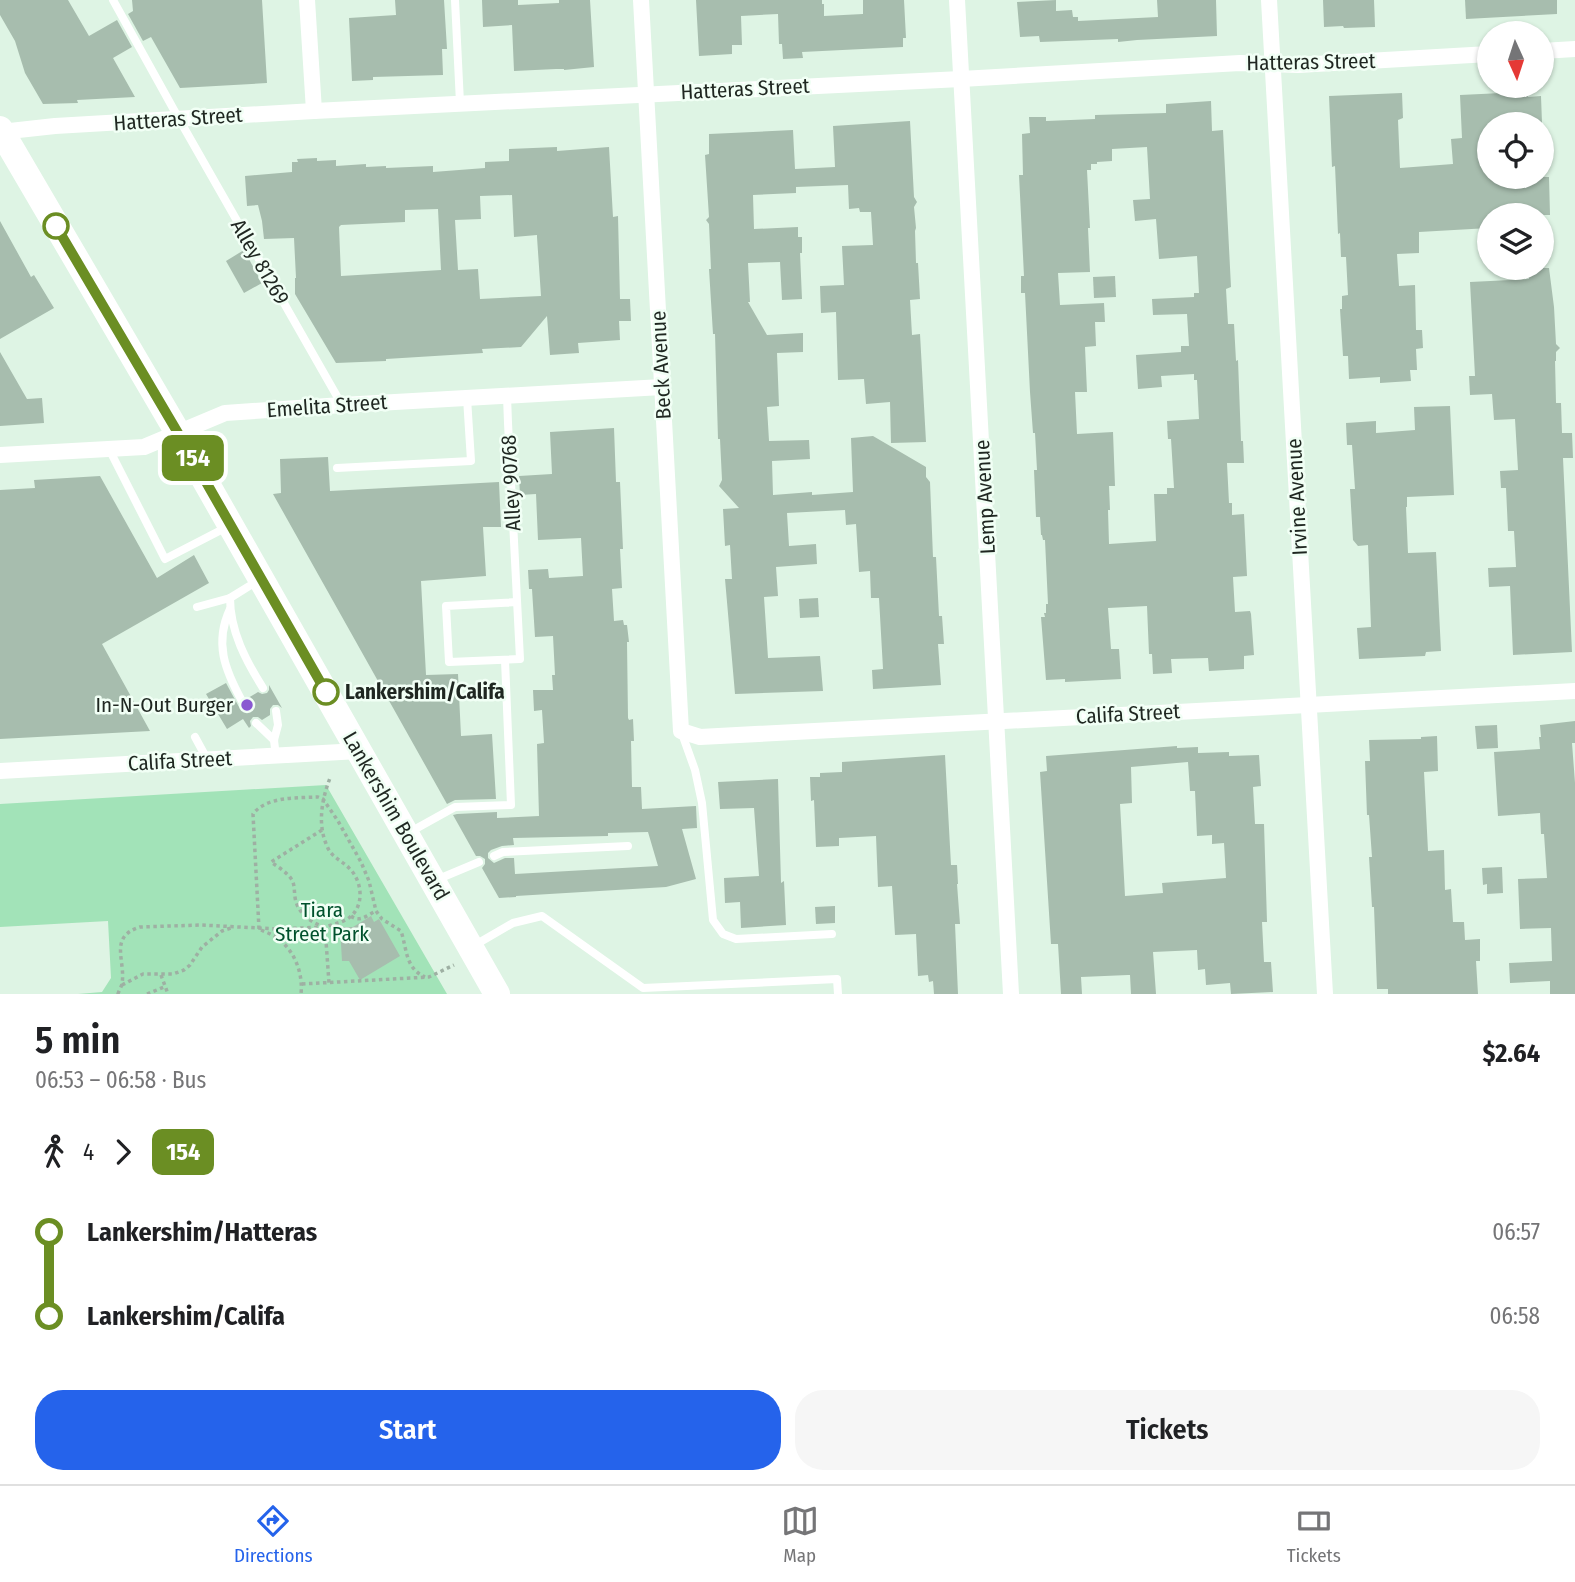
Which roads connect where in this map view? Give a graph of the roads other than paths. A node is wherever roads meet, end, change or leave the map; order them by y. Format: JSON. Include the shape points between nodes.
{"nodes":[{"id":1,"x":113,"y":0,"type":"edge"},
{"id":2,"x":307,"y":0,"type":"edge"},
{"id":3,"x":455,"y":0,"type":"edge"},
{"id":4,"x":641,"y":0,"type":"edge"},
{"id":5,"x":957,"y":0,"type":"edge"},
{"id":6,"x":1269,"y":0,"type":"edge"},
{"id":7,"x":1575,"y":50,"type":"edge"},
{"id":8,"x":1554,"y":51,"type":"edge"},
{"id":9,"x":1477,"y":55,"type":"edge"},
{"id":10,"x":1273,"y":65,"type":"junction"},
{"id":11,"x":961,"y":79,"type":"junction"},
{"id":12,"x":646,"y":94,"type":"junction"},
{"id":13,"x":460,"y":103,"type":"junction"},
{"id":14,"x":314,"y":111,"type":"junction"},
{"id":15,"x":179,"y":119,"type":"junction"},
{"id":16,"x":0,"y":131,"type":"edge"},
{"id":17,"x":662,"y":387,"type":"junction"},
{"id":18,"x":507,"y":396,"type":"junction"},
{"id":19,"x":467,"y":398,"type":"junction"},
{"id":20,"x":342,"y":405,"type":"junction"},
{"id":21,"x":178,"y":433,"type":"junction"},
{"id":22,"x":108,"y":449,"type":"junction"},
{"id":23,"x":0,"y":455,"type":"edge"},
{"id":24,"x":337,"y":468,"type":"dead end"},
{"id":25,"x":231,"y":525,"type":"junction"},
{"id":26,"x":262,"y":579,"type":"junction"},
{"id":27,"x":230,"y":598,"type":"junction"},
{"id":28,"x":517,"y":602,"type":"junction"},
{"id":29,"x":197,"y":607,"type":"dead end"},
{"id":30,"x":230,"y":609,"type":"junction"},
{"id":31,"x":505,"y":660,"type":"junction"},
{"id":32,"x":263,"y":688,"type":"dead end"},
{"id":33,"x":1575,"y":691,"type":"edge"},
{"id":34,"x":242,"y":701,"type":"dead end"},
{"id":35,"x":1308,"y":704,"type":"junction"},
{"id":36,"x":276,"y":711,"type":"dead end"},
{"id":37,"x":997,"y":721,"type":"junction"},
{"id":38,"x":256,"y":723,"type":"dead end"},
{"id":39,"x":681,"y":731,"type":"junction"},
{"id":40,"x":195,"y":737,"type":"dead end"},
{"id":41,"x":274,"y":740,"type":"junction"},
{"id":42,"x":359,"y":751,"type":"junction"},
{"id":43,"x":276,"y":757,"type":"junction"},
{"id":44,"x":207,"y":760,"type":"junction"},
{"id":45,"x":0,"y":771,"type":"edge"},
{"id":46,"x":406,"y":834,"type":"junction"},
{"id":47,"x":628,"y":846,"type":"dead end"},
{"id":48,"x":494,"y":856,"type":"dead end"},
{"id":49,"x":479,"y":862,"type":"dead end"},
{"id":50,"x":433,"y":881,"type":"junction"},
{"id":51,"x":832,"y":934,"type":"dead end"},
{"id":52,"x":472,"y":951,"type":"junction"},
{"id":53,"x":498,"y":994,"type":"edge"},
{"id":54,"x":838,"y":994,"type":"edge"},
{"id":55,"x":1011,"y":994,"type":"edge"},
{"id":56,"x":1325,"y":994,"type":"edge"}],
"edges":[{"from":1,"to":15,"type":"lane","name":"Alley 81269"},
{"from":2,"to":14,"type":"street"},
{"from":3,"to":13,"type":"lane"},
{"from":4,"to":12,"type":"street","name":"Beck Avenue"},
{"from":5,"to":11,"type":"street","name":"Lemp Avenue"},
{"from":6,"to":10,"type":"street","name":"Irvine Avenue"},
{"from":7,"to":8,"type":"street"},
{"from":9,"to":10,"type":"street","name":"Hatteras Street"},
{"from":10,"to":11,"type":"street","name":"Hatteras Street"},
{"from":10,"to":35,"type":"street","name":"Irvine Avenue"},
{"from":11,"to":12,"type":"street","name":"Hatteras Street"},
{"from":11,"to":37,"type":"street","name":"Lemp Avenue"},
{"from":12,"to":13,"type":"street","name":"Hatteras Street"},
{"from":12,"to":17,"type":"street","name":"Beck Avenue"},
{"from":13,"to":14,"type":"street","name":"Hatteras Street"},
{"from":14,"to":15,"type":"street","name":"Hatteras Street"},
{"from":15,"to":16,"type":"street","name":"Hatteras Street"},
{"from":15,"to":20,"type":"lane","name":"Alley 81269"},
{"from":16,"to":21,"type":"main road","name":"Lankershim Boulevard"},
{"from":17,"to":18,"type":"street","name":"Emelita Street"},
{"from":17,"to":39,"type":"street","name":"Beck Avenue"},
{"from":18,"to":19,"type":"street","name":"Emelita Street"},
{"from":18,"to":28,"type":"lane","name":"Alley 90768"},
{"from":19,"to":20,"type":"street","name":"Emelita Street"},
{"from":19,"to":24,"type":"lane","via":[[471,461]]},
{"from":20,"to":21,"type":"street","name":"Emelita Street","via":[[225,413]]},
{"from":21,"to":22,"type":"street","name":"Emelita Street","via":[[144,447]]},
{"from":21,"to":25,"type":"main road","name":"Lankershim Boulevard"},
{"from":22,"to":23,"type":"street","name":"Emelita Street"},
{"from":22,"to":25,"type":"lane","via":[[166,559]]},
{"from":25,"to":26,"type":"main road","name":"Lankershim Boulevard"},
{"from":26,"to":27,"type":"lane"},
{"from":26,"to":42,"type":"main road","name":"Lankershim Boulevard"},
{"from":27,"to":29,"type":"lane"},
{"from":27,"to":30,"type":"lane"},
{"from":28,"to":31,"type":"lane","name":"Alley 90768","via":[[520,659]]},
{"from":28,"to":31,"type":"lane","via":[[446,606],[449,662]]},
{"from":30,"to":32,"type":"lane","via":[[241,649]]},
{"from":30,"to":34,"type":"lane","via":[[222,636],[224,659]]},
{"from":31,"to":46,"type":"lane","via":[[511,805],[455,807]]},
{"from":33,"to":35,"type":"street","name":"Califa Street"},
{"from":35,"to":37,"type":"street","name":"Califa Street"},
{"from":35,"to":56,"type":"street","name":"Irvine Avenue"},
{"from":36,"to":41,"type":"lane"},
{"from":37,"to":39,"type":"street","name":"Califa Street","via":[[700,737]]},
{"from":37,"to":55,"type":"street","name":"Lemp Avenue"},
{"from":38,"to":41,"type":"lane"},
{"from":39,"to":51,"type":"lane","via":[[702,803],[713,920],[723,934],[736,939]]},
{"from":40,"to":44,"type":"lane"},
{"from":41,"to":43,"type":"lane"},
{"from":42,"to":43,"type":"street","name":"Califa Street"},
{"from":42,"to":46,"type":"main road","name":"Lankershim Boulevard"},
{"from":43,"to":44,"type":"street","name":"Califa Street"},
{"from":44,"to":45,"type":"street","name":"Califa Street"},
{"from":46,"to":50,"type":"main road","name":"Lankershim Boulevard"},
{"from":47,"to":48,"type":"lane"},
{"from":49,"to":50,"type":"lane"},
{"from":50,"to":52,"type":"main road","name":"Lankershim Boulevard"},
{"from":52,"to":53,"type":"main road","name":"Lankershim Boulevard"},
{"from":52,"to":54,"type":"lane","via":[[513,923],[542,916],[643,988],[837,979]]}]}
